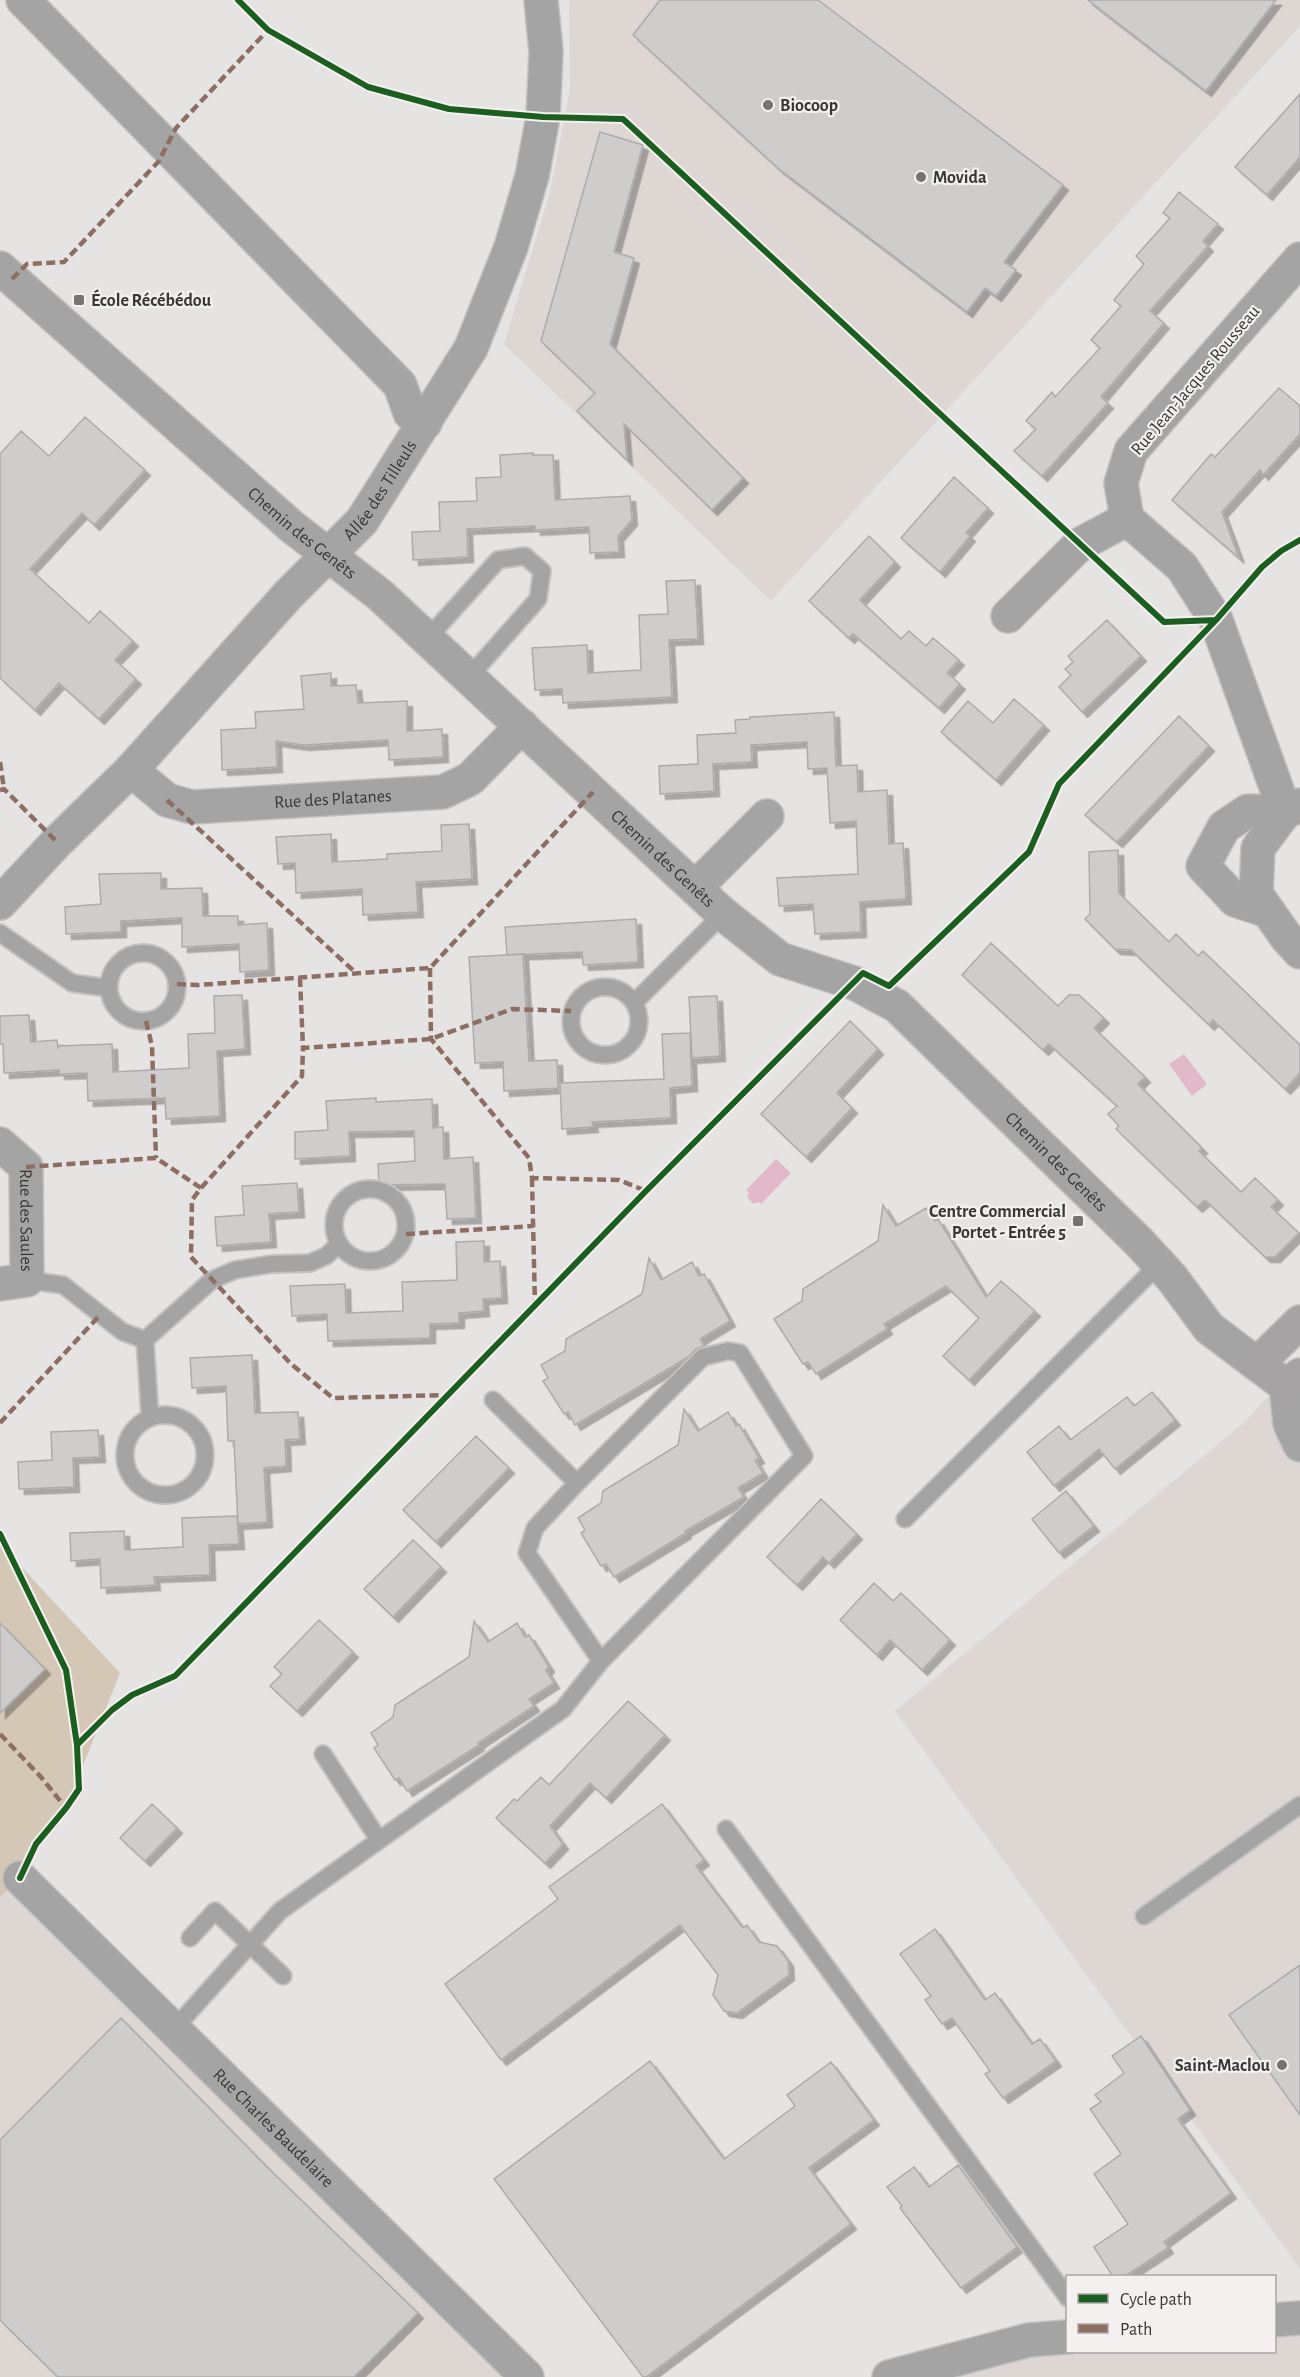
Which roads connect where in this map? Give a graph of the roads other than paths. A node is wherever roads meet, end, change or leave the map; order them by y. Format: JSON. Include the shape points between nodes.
{"nodes":[{"id":1,"x":23,"y":0,"type":"edge"},
{"id":2,"x":541,"y":0,"type":"edge"},
{"id":3,"x":1300,"y":258,"type":"edge"},
{"id":4,"x":0,"y":268,"type":"edge"},
{"id":5,"x":425,"y":423,"type":"junction"},
{"id":6,"x":1127,"y":519,"type":"junction"},
{"id":7,"x":329,"y":556,"type":"junction"},
{"id":8,"x":1008,"y":616,"type":"dead end"},
{"id":9,"x":428,"y":638,"type":"junction"},
{"id":10,"x":470,"y":677,"type":"junction"},
{"id":11,"x":522,"y":726,"type":"junction"},
{"id":12,"x":131,"y":770,"type":"junction"},
{"id":13,"x":1292,"y":808,"type":"edge"},
{"id":14,"x":767,"y":816,"type":"dead end"},
{"id":15,"x":695,"y":888,"type":"junction"},
{"id":16,"x":0,"y":903,"type":"edge"},
{"id":17,"x":1268,"y":911,"type":"junction"},
{"id":18,"x":723,"y":914,"type":"junction"},
{"id":19,"x":0,"y":933,"type":"edge"},
{"id":20,"x":1300,"y":952,"type":"edge"},
{"id":21,"x":108,"y":988,"type":"junction"},
{"id":22,"x":635,"y":1002,"type":"junction"},
{"id":23,"x":0,"y":1144,"type":"edge"},
{"id":24,"x":338,"y":1245,"type":"junction"},
{"id":25,"x":1159,"y":1264,"type":"junction"},
{"id":26,"x":14,"y":1282,"type":"edge"},
{"id":27,"x":1300,"y":1322,"type":"edge"},
{"id":28,"x":145,"y":1340,"type":"junction"},
{"id":29,"x":1257,"y":1364,"type":"junction"},
{"id":30,"x":1295,"y":1384,"type":"edge"},
{"id":31,"x":493,"y":1400,"type":"dead end"},
{"id":32,"x":150,"y":1417,"type":"junction"},
{"id":33,"x":1300,"y":1445,"type":"edge"},
{"id":34,"x":577,"y":1483,"type":"junction"},
{"id":35,"x":905,"y":1519,"type":"dead end"},
{"id":36,"x":601,"y":1662,"type":"junction"},
{"id":37,"x":323,"y":1754,"type":"dead end"},
{"id":38,"x":1300,"y":1805,"type":"edge"},
{"id":39,"x":726,"y":1829,"type":"dead end"},
{"id":40,"x":379,"y":1840,"type":"junction"},
{"id":41,"x":20,"y":1878,"type":"dead end"},
{"id":42,"x":1144,"y":1916,"type":"dead end"},
{"id":43,"x":190,"y":1938,"type":"dead end"},
{"id":44,"x":250,"y":1944,"type":"junction"},
{"id":45,"x":283,"y":1976,"type":"dead end"},
{"id":46,"x":173,"y":2030,"type":"junction"},
{"id":47,"x":1066,"y":2295,"type":"edge"},
{"id":48,"x":1300,"y":2318,"type":"edge"},
{"id":49,"x":1276,"y":2320,"type":"edge"},
{"id":50,"x":1066,"y":2337,"type":"edge"},
{"id":51,"x":526,"y":2377,"type":"edge"},
{"id":52,"x":889,"y":2377,"type":"edge"}],
"edges":[{"from":1,"to":5,"type":"street","via":[[400,385],[410,413]]},
{"from":2,"to":5,"type":"street","name":"Allée des Tilleuls","via":[[546,52],[543,117],[532,176],[511,247],[471,348]]},
{"from":3,"to":6,"type":"street","name":"Rue Jean-Jacques Rousseau","via":[[1131,450],[1121,483]]},
{"from":4,"to":7,"type":"street","name":"Chemin des Genêts"},
{"from":5,"to":7,"type":"street","name":"Allée des Tilleuls","via":[[362,521]]},
{"from":6,"to":8,"type":"street","via":[[1079,544]]},
{"from":6,"to":13,"type":"street","via":[[1182,567],[1216,620]]},
{"from":7,"to":9,"type":"street","name":"Chemin des Genêts"},
{"from":7,"to":12,"type":"street","name":"Allée des Tilleuls","via":[[288,595]]},
{"from":9,"to":10,"type":"street","name":"Chemin des Genêts"},
{"from":9,"to":10,"type":"lane","via":[[498,560],[525,556],[542,571],[538,599]]},
{"from":10,"to":11,"type":"street","name":"Chemin des Genêts"},
{"from":11,"to":12,"type":"street","name":"Rue des Platanes","via":[[470,780],[443,792],[192,807],[167,800]]},
{"from":11,"to":15,"type":"street","name":"Chemin des Genêts"},
{"from":12,"to":16,"type":"street","name":"Allée des Tilleuls"},
{"from":13,"to":17,"type":"street","via":[[1258,848],[1256,894]]},
{"from":13,"to":17,"type":"street","via":[[1248,811],[1224,827],[1203,866],[1235,900]]},
{"from":14,"to":15,"type":"street"},
{"from":15,"to":18,"type":"street","name":"Chemin des Genêts"},
{"from":17,"to":20,"type":"street"},
{"from":18,"to":22,"type":"lane"},
{"from":18,"to":25,"type":"street","name":"Chemin des Genêts","via":[[780,959],[854,982],[897,1006]]},
{"from":19,"to":21,"type":"lane","via":[[72,983]]},
{"from":21,"to":21,"type":"lane","via":[[116,1009],[125,1017],[146,1022],[166,1013],[177,984],[167,963],[146,953],[124,958],[110,977]]},
{"from":22,"to":22,"type":"lane","via":[[621,990],[602,986],[582,994],[571,1011],[573,1035],[582,1048],[598,1056],[620,1053],[634,1041],[640,1020]]},
{"from":23,"to":26,"type":"street","name":"Rue des Saules","via":[[26,1167]]},
{"from":24,"to":24,"type":"lane","via":[[354,1259],[376,1262],[393,1254],[406,1234],[404,1211],[394,1197],[377,1188],[355,1190],[338,1205],[332,1228]]},
{"from":24,"to":28,"type":"lane","via":[[310,1263],[236,1270],[212,1280]]},
{"from":25,"to":29,"type":"street","name":"Chemin des Genêts","via":[[1209,1328]]},
{"from":25,"to":35,"type":"lane"},
{"from":26,"to":28,"type":"lane","via":[[63,1285],[123,1332]]},
{"from":27,"to":29,"type":"main road"},
{"from":28,"to":32,"type":"lane"},
{"from":29,"to":30,"type":"street","name":"Chemin des Genêts"},
{"from":30,"to":33,"type":"street","name":"Chemin des Genêts","via":[[1290,1424]]},
{"from":31,"to":34,"type":"lane"},
{"from":32,"to":32,"type":"lane","via":[[132,1431],[124,1449],[127,1471],[141,1489],[165,1496],[187,1490],[199,1479],[206,1458],[198,1431],[177,1416]]},
{"from":34,"to":36,"type":"lane","via":[[535,1528],[527,1552]]},
{"from":34,"to":36,"type":"lane","via":[[703,1358],[728,1351],[740,1353],[804,1456]]},
{"from":36,"to":40,"type":"lane","via":[[563,1709]]},
{"from":37,"to":40,"type":"lane"},
{"from":38,"to":42,"type":"lane"},
{"from":39,"to":47,"type":"lane"},
{"from":40,"to":44,"type":"lane","via":[[280,1911]]},
{"from":41,"to":46,"type":"street","name":"Rue Charles Baudelaire"},
{"from":43,"to":44,"type":"lane","via":[[215,1911]]},
{"from":44,"to":45,"type":"lane"},
{"from":44,"to":46,"type":"lane"},
{"from":46,"to":51,"type":"street","name":"Rue Charles Baudelaire"},
{"from":48,"to":49,"type":"street"},
{"from":50,"to":52,"type":"street","via":[[1029,2340]]}]}
